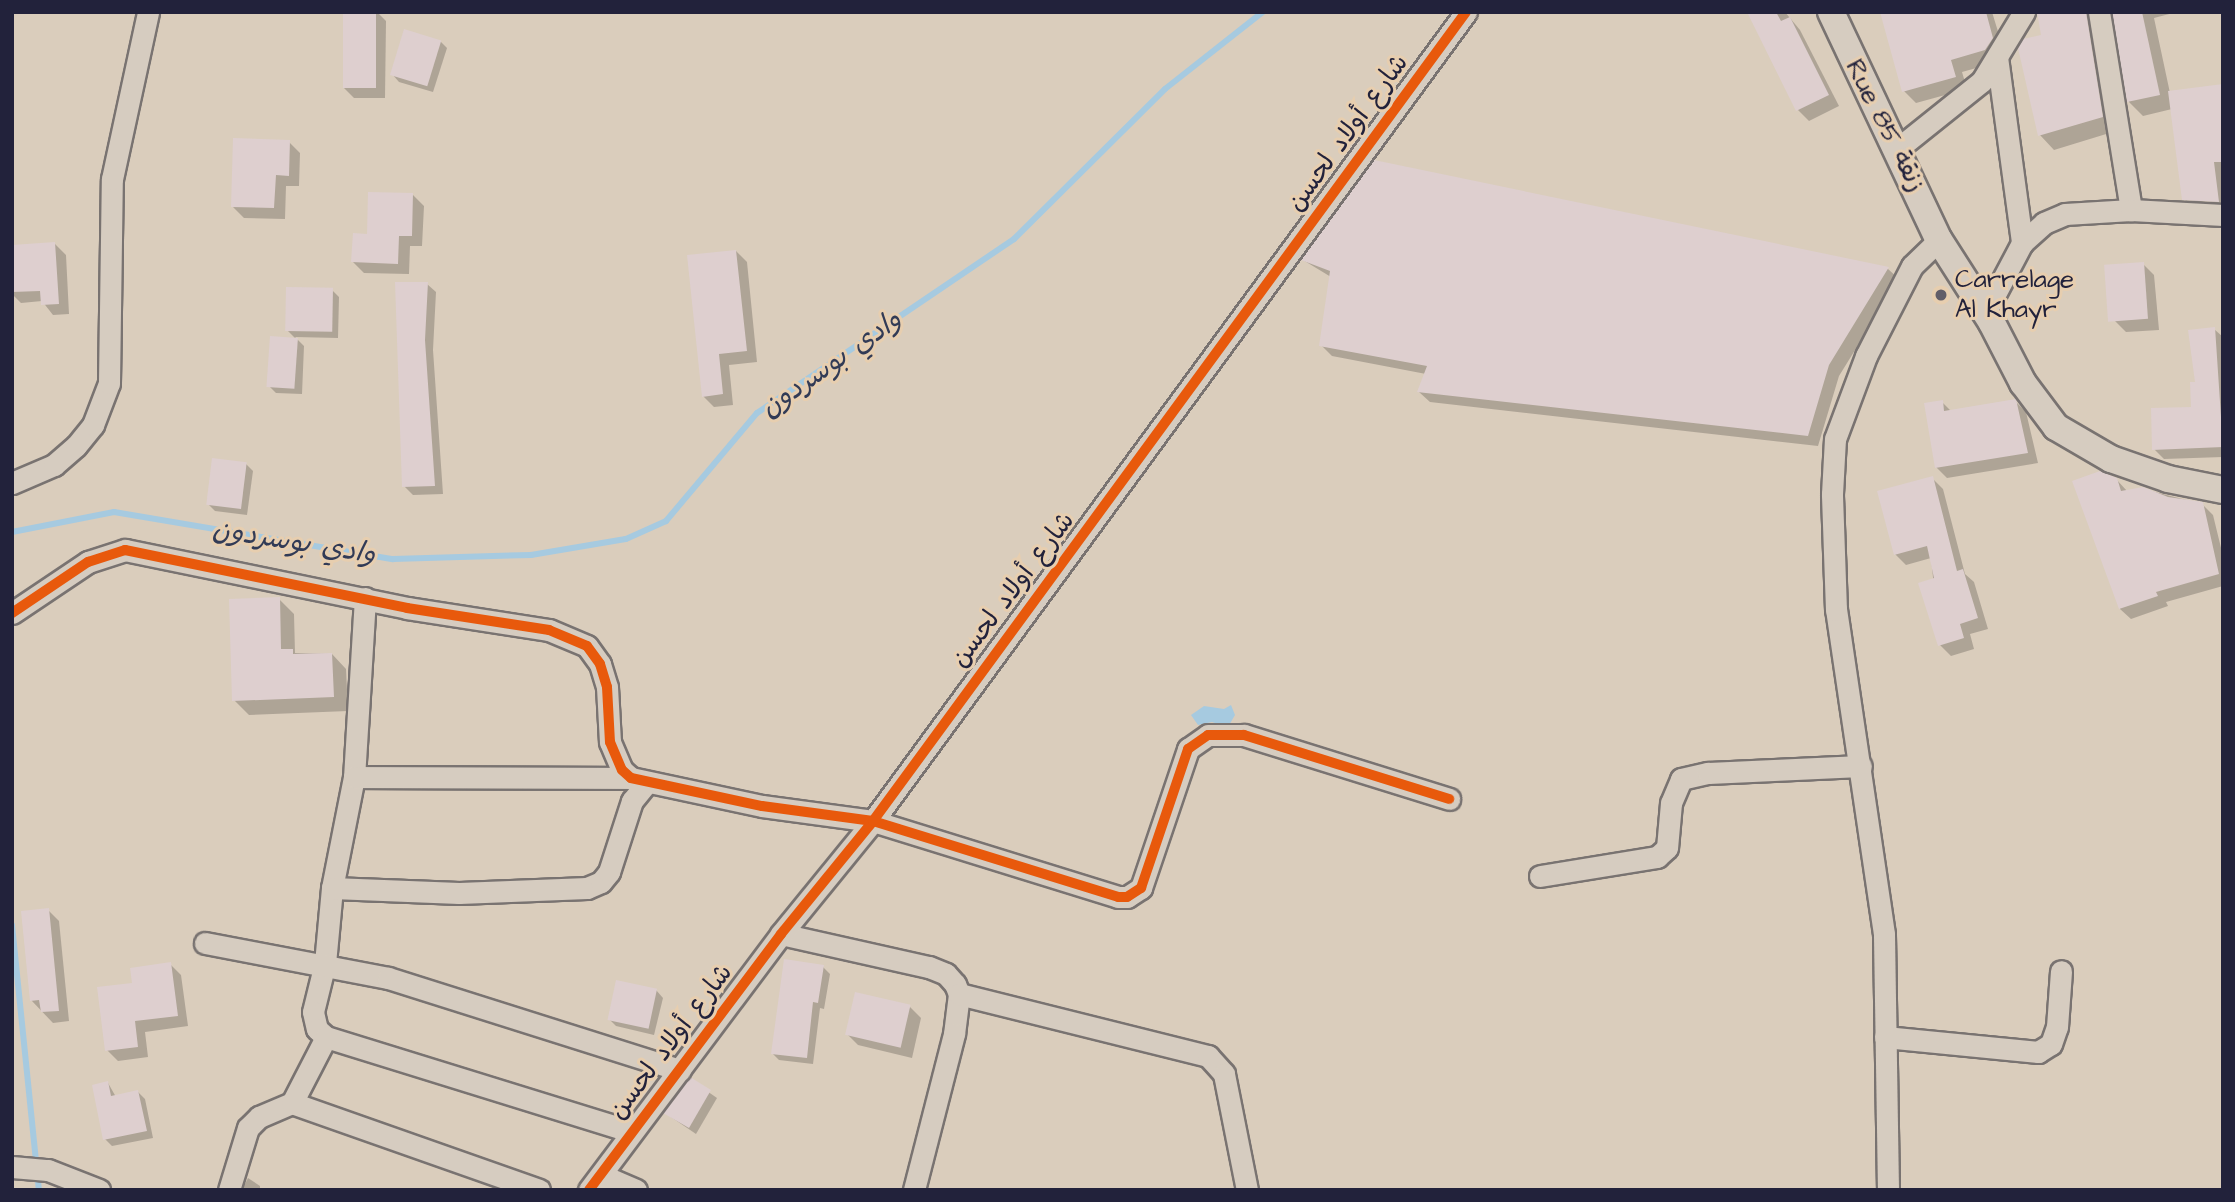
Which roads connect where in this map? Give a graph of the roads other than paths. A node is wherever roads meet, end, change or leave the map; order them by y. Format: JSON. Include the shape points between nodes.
{"nodes":[{"id":1,"x":149,"y":12,"type":"edge"},
{"id":2,"x":1466,"y":12,"type":"edge"},
{"id":3,"x":1831,"y":12,"type":"edge"},
{"id":4,"x":2024,"y":12,"type":"edge"},
{"id":5,"x":2099,"y":12,"type":"edge"},
{"id":6,"x":1997,"y":57,"type":"junction"},
{"id":7,"x":1896,"y":150,"type":"junction"},
{"id":8,"x":2131,"y":209,"type":"junction"},
{"id":9,"x":2223,"y":215,"type":"edge"},
{"id":10,"x":1939,"y":240,"type":"junction"},
{"id":11,"x":2022,"y":243,"type":"junction"},
{"id":12,"x":1985,"y":313,"type":"junction"},
{"id":13,"x":12,"y":483,"type":"edge"},
{"id":14,"x":2223,"y":490,"type":"edge"},
{"id":15,"x":365,"y":598,"type":"junction"},
{"id":16,"x":12,"y":613,"type":"edge"},
{"id":17,"x":1861,"y":766,"type":"junction"},
{"id":18,"x":354,"y":777,"type":"junction"},
{"id":19,"x":638,"y":781,"type":"junction"},
{"id":20,"x":1449,"y":799,"type":"dead end"},
{"id":21,"x":873,"y":821,"type":"junction"},
{"id":22,"x":1540,"y":876,"type":"dead end"},
{"id":23,"x":331,"y":888,"type":"junction"},
{"id":24,"x":781,"y":933,"type":"junction"},
{"id":25,"x":205,"y":943,"type":"dead end"},
{"id":26,"x":325,"y":963,"type":"junction"},
{"id":27,"x":2061,"y":971,"type":"dead end"},
{"id":28,"x":959,"y":994,"type":"junction"},
{"id":29,"x":326,"y":1037,"type":"junction"},
{"id":30,"x":1885,"y":1037,"type":"junction"},
{"id":31,"x":680,"y":1070,"type":"junction"},
{"id":32,"x":292,"y":1104,"type":"junction"},
{"id":33,"x":632,"y":1132,"type":"junction"},
{"id":34,"x":19,"y":1167,"type":"edge"},
{"id":35,"x":595,"y":1182,"type":"edge"},
{"id":36,"x":99,"y":1190,"type":"edge"},
{"id":37,"x":229,"y":1190,"type":"edge"},
{"id":38,"x":539,"y":1190,"type":"edge"},
{"id":39,"x":636,"y":1190,"type":"edge"},
{"id":40,"x":914,"y":1190,"type":"edge"},
{"id":41,"x":1247,"y":1190,"type":"edge"},
{"id":42,"x":1888,"y":1190,"type":"edge"}],
"edges":[{"from":1,"to":13,"type":"street","via":[[112,179],[109,383],[93,425],[76,446],[54,465]]},
{"from":2,"to":21,"type":"street","name":"شارع أولاد لحسن"},
{"from":3,"to":7,"type":"street","name":"Rue 85 زنقة"},
{"from":4,"to":6,"type":"street"},
{"from":5,"to":8,"type":"street"},
{"from":6,"to":7,"type":"street","via":[[1982,81]]},
{"from":6,"to":11,"type":"street"},
{"from":7,"to":10,"type":"street","name":"Rue 85 زنقة"},
{"from":8,"to":9,"type":"street"},
{"from":8,"to":11,"type":"street","via":[[2065,214],[2045,223]]},
{"from":10,"to":12,"type":"street","name":"Rue 85 زنقة"},
{"from":10,"to":17,"type":"street","via":[[1912,266],[1884,315],[1835,439],[1831,550],[1845,680]]},
{"from":11,"to":12,"type":"street"},
{"from":12,"to":14,"type":"street","name":"Rue 85 زنقة","via":[[2023,383],[2056,427],[2111,459],[2168,479]]},
{"from":15,"to":16,"type":"street","via":[[125,550],[88,562]]},
{"from":15,"to":18,"type":"street"},
{"from":15,"to":19,"type":"street","via":[[526,624],[587,646],[600,664],[607,687],[615,756]]},
{"from":17,"to":22,"type":"street","via":[[1708,773],[1681,779],[1671,803],[1667,848],[1657,857]]},
{"from":17,"to":30,"type":"street","via":[[1884,934]]},
{"from":18,"to":19,"type":"street"},
{"from":18,"to":23,"type":"street"},
{"from":19,"to":21,"type":"street"},
{"from":19,"to":23,"type":"street","via":[[610,872],[601,883],[587,888],[459,893]]},
{"from":20,"to":21,"type":"street","via":[[1252,737],[1208,735],[1188,749],[1146,879],[1127,897]]},
{"from":21,"to":24,"type":"street","name":"شارع أولاد لحسن"},
{"from":23,"to":26,"type":"street"},
{"from":24,"to":28,"type":"street","via":[[929,967],[946,974]]},
{"from":24,"to":31,"type":"street","name":"شارع أولاد لحسن"},
{"from":25,"to":26,"type":"street"},
{"from":26,"to":29,"type":"street","via":[[313,1012],[317,1029]]},
{"from":26,"to":31,"type":"street","via":[[459,998]]},
{"from":27,"to":30,"type":"street","via":[[2057,1027],[2051,1044],[2038,1052]]},
{"from":28,"to":40,"type":"street","via":[[954,1034]]},
{"from":28,"to":41,"type":"street","via":[[1208,1056],[1224,1074]]},
{"from":29,"to":32,"type":"street"},
{"from":29,"to":33,"type":"street"},
{"from":30,"to":42,"type":"street"},
{"from":31,"to":33,"type":"street","name":"شارع أولاد لحسن"},
{"from":32,"to":37,"type":"street","via":[[259,1117],[248,1128]]},
{"from":32,"to":38,"type":"street"},
{"from":33,"to":35,"type":"street","name":"شارع أولاد لحسن"},
{"from":34,"to":36,"type":"street","via":[[48,1170]]},
{"from":35,"to":39,"type":"street"}]}
